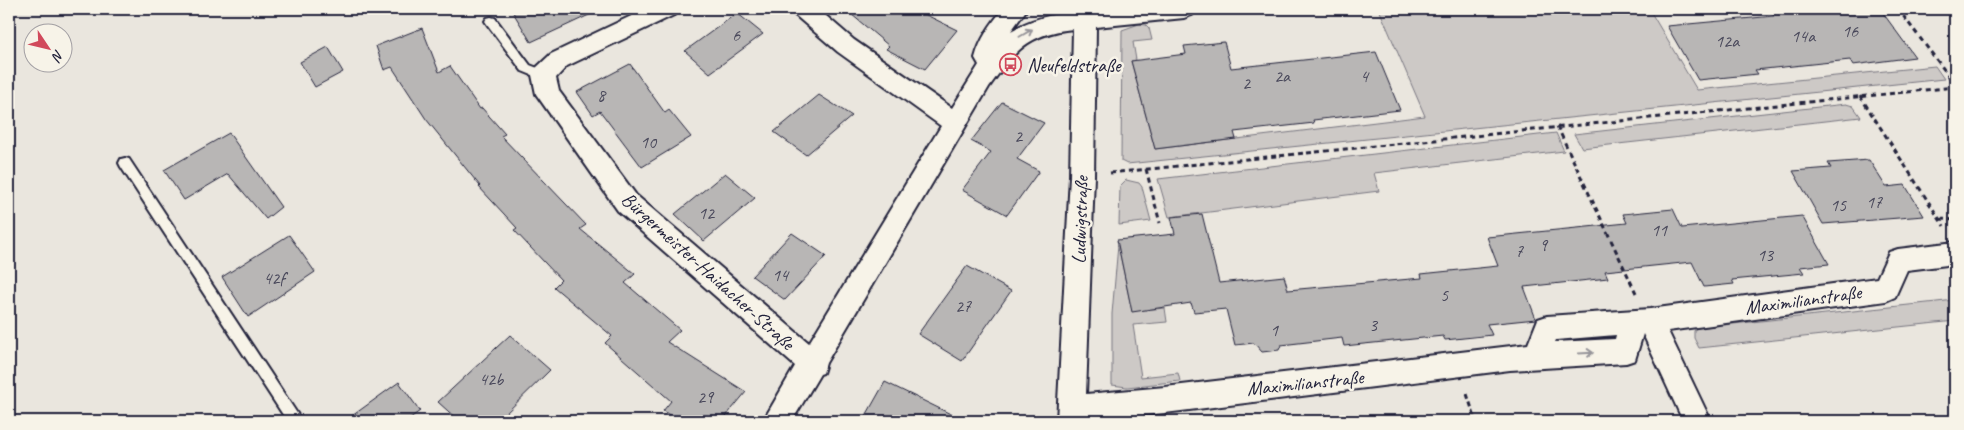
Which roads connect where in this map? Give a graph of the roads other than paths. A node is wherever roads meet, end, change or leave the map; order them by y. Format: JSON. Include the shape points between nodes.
{"nodes":[{"id":1,"x":666,"y":9,"type":"edge"},
{"id":2,"x":803,"y":9,"type":"edge"},
{"id":3,"x":1016,"y":9,"type":"edge"},
{"id":4,"x":1184,"y":9,"type":"edge"},
{"id":5,"x":1085,"y":13,"type":"edge"},
{"id":6,"x":491,"y":21,"type":"dead end"},
{"id":7,"x":544,"y":75,"type":"junction"},
{"id":8,"x":981,"y":80,"type":"junction"},
{"id":9,"x":956,"y":124,"type":"junction"},
{"id":10,"x":125,"y":163,"type":"dead end"},
{"id":11,"x":1955,"y":253,"type":"edge"},
{"id":12,"x":1641,"y":321,"type":"junction"},
{"id":13,"x":813,"y":364,"type":"junction"},
{"id":14,"x":1071,"y":415,"type":"edge"},
{"id":15,"x":295,"y":421,"type":"edge"},
{"id":16,"x":778,"y":421,"type":"edge"},
{"id":17,"x":1698,"y":421,"type":"edge"}],
"edges":[{"from":1,"to":7,"type":"street","via":[[559,60]]},
{"from":2,"to":9,"type":"street","via":[[846,46]]},
{"from":3,"to":8,"type":"street","via":[[989,47]]},
{"from":4,"to":5,"type":"street"},
{"from":8,"to":5,"type":"street","one_way":true,"via":[[1010,42],[1035,27]]},
{"from":5,"to":14,"type":"street","name":"Ludwigstraße","via":[[1082,176]]},
{"from":6,"to":7,"type":"lane","via":[[526,68]]},
{"from":7,"to":13,"type":"street","name":"Bürgermeister-Haidacher-Straße","via":[[548,94],[627,203]]},
{"from":8,"to":9,"type":"street"},
{"from":9,"to":13,"type":"street"},
{"from":10,"to":15,"type":"lane"},
{"from":11,"to":12,"type":"street","name":"Maximilianstraße","via":[[1898,260],[1886,289]]},
{"from":12,"to":14,"type":"street","name":"Maximilianstraße","via":[[1626,351],[1510,357],[1165,400]]},
{"from":12,"to":17,"type":"street"},
{"from":13,"to":16,"type":"street"}]}
